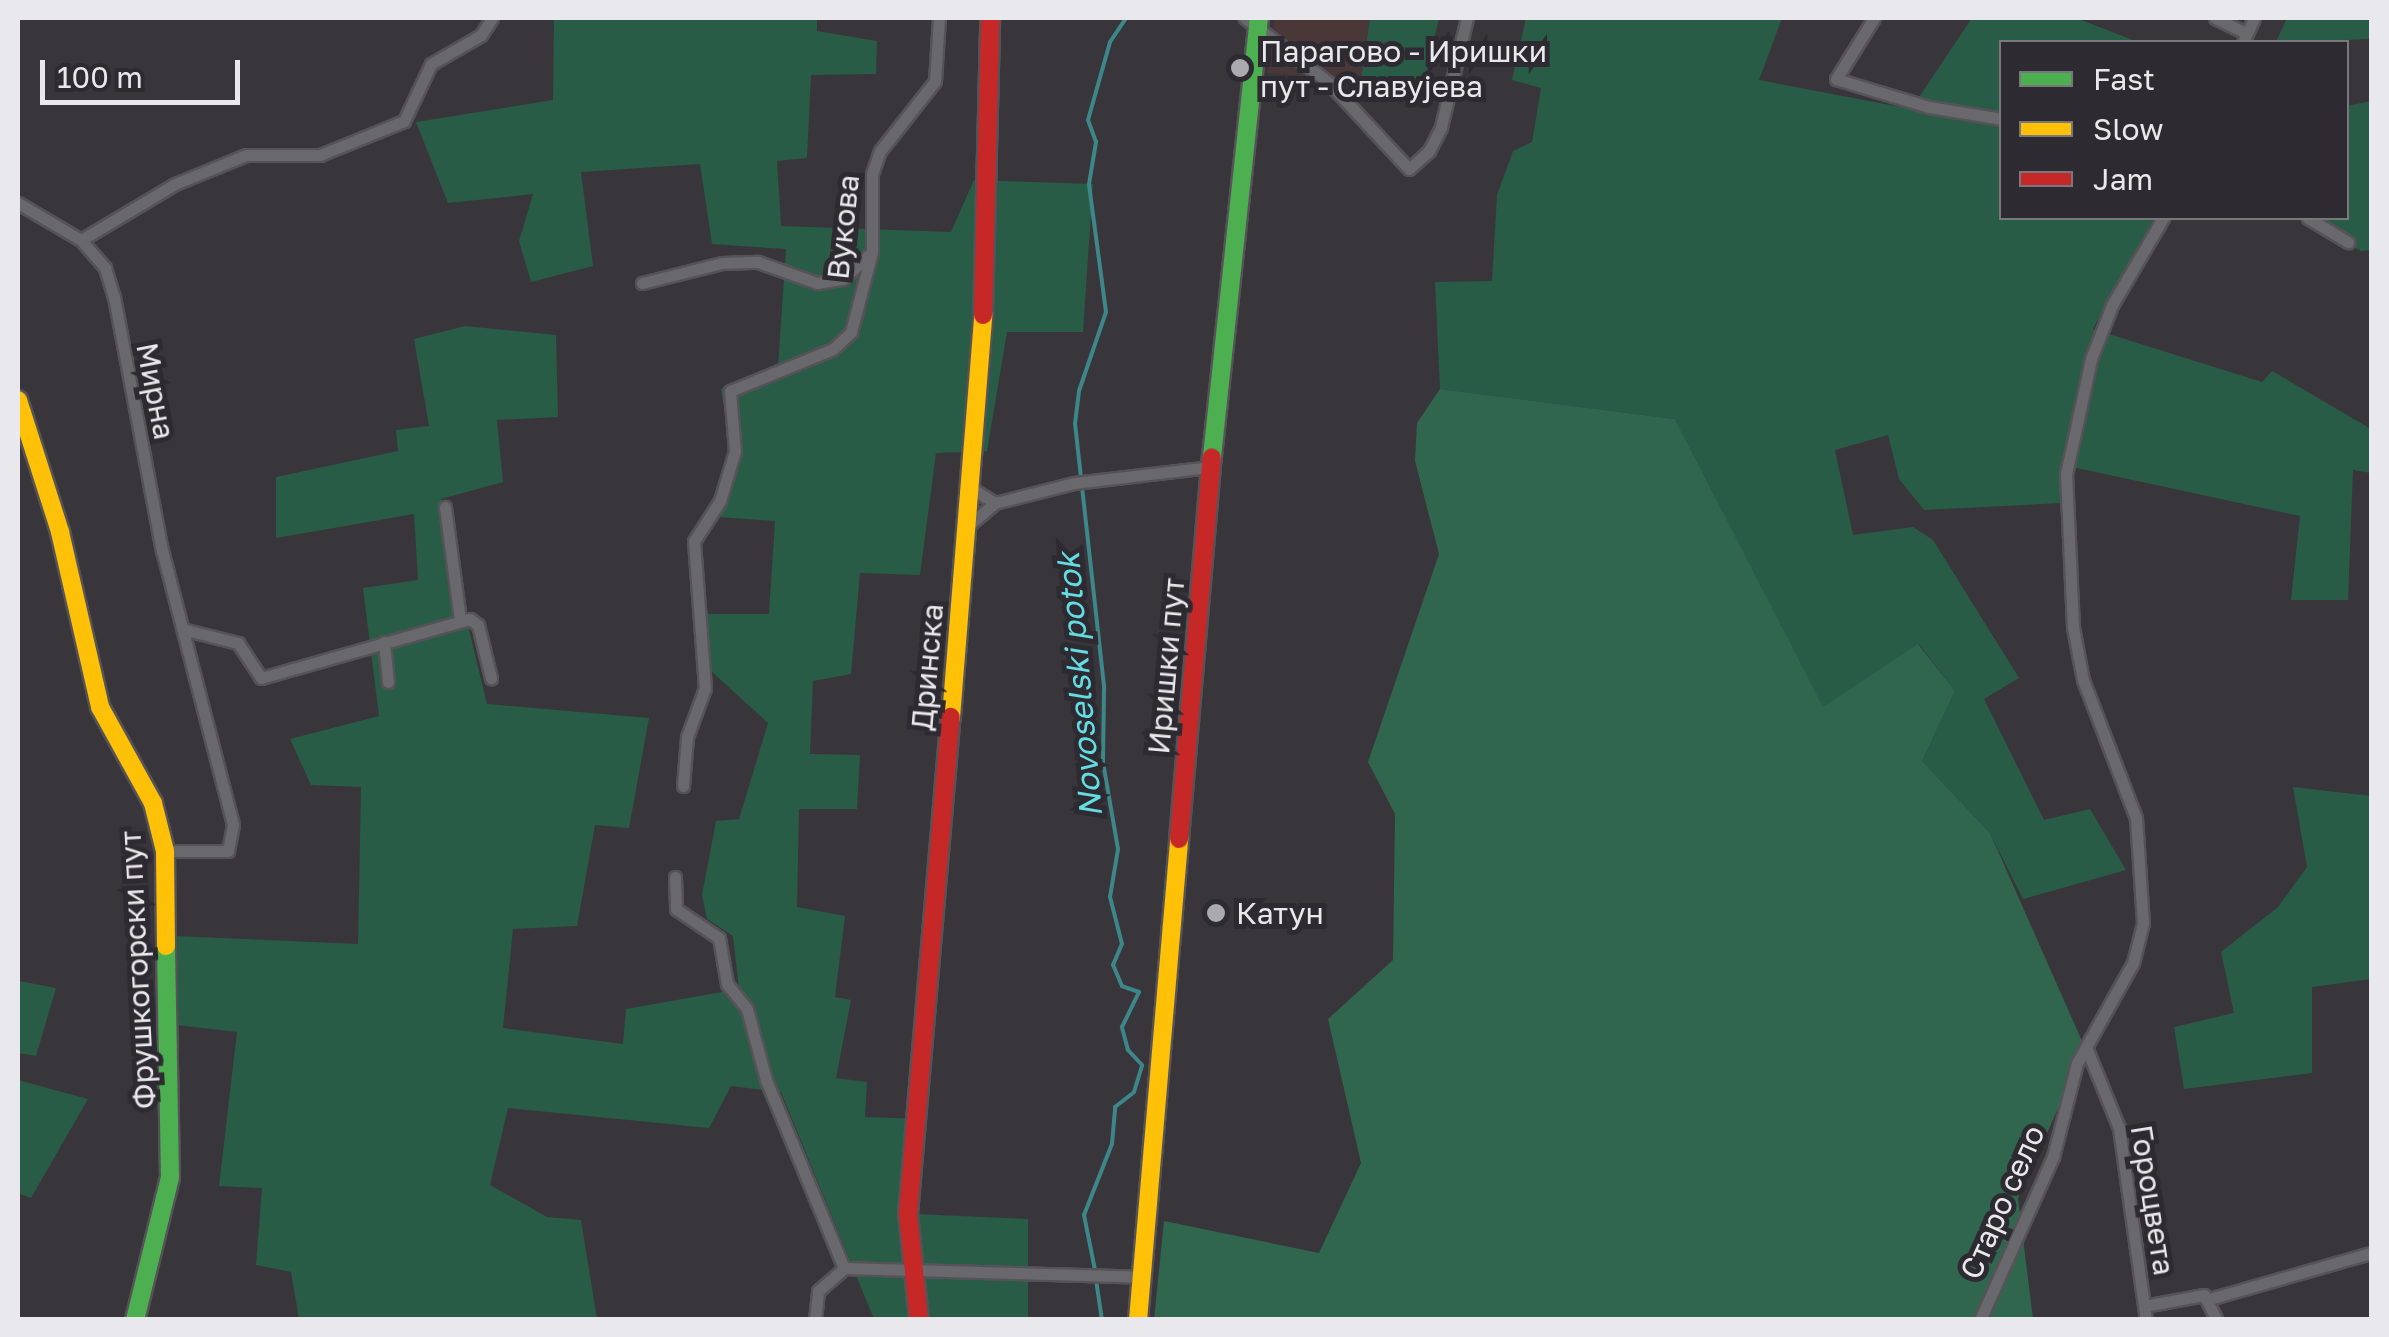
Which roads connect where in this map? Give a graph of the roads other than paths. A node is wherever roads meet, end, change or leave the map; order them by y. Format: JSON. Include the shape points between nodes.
{"nodes":[{"id":1,"x":492,"y":18,"type":"edge"},
{"id":2,"x":939,"y":18,"type":"edge"},
{"id":3,"x":990,"y":18,"type":"edge"},
{"id":4,"x":1467,"y":18,"type":"edge"},
{"id":5,"x":1874,"y":18,"type":"edge"},
{"id":6,"x":2215,"y":18,"type":"edge"},
{"id":7,"x":2254,"y":18,"type":"edge"},
{"id":8,"x":1254,"y":20,"type":"edge"},
{"id":9,"x":2244,"y":38,"type":"edge"},
{"id":10,"x":1999,"y":119,"type":"edge"},
{"id":11,"x":18,"y":203,"type":"edge"},
{"id":12,"x":2162,"y":220,"type":"edge"},
{"id":13,"x":2311,"y":220,"type":"edge"},
{"id":14,"x":82,"y":240,"type":"junction"},
{"id":15,"x":2348,"y":242,"type":"dead end"},
{"id":16,"x":872,"y":252,"type":"junction"},
{"id":17,"x":642,"y":283,"type":"dead end"},
{"id":18,"x":18,"y":400,"type":"edge"},
{"id":19,"x":1211,"y":467,"type":"junction"},
{"id":20,"x":972,"y":489,"type":"junction"},
{"id":21,"x":995,"y":503,"type":"junction"},
{"id":22,"x":445,"y":507,"type":"dead end"},
{"id":23,"x":970,"y":524,"type":"junction"},
{"id":24,"x":460,"y":620,"type":"junction"},
{"id":25,"x":186,"y":630,"type":"junction"},
{"id":26,"x":384,"y":642,"type":"junction"},
{"id":27,"x":491,"y":678,"type":"dead end"},
{"id":28,"x":388,"y":682,"type":"dead end"},
{"id":29,"x":683,"y":786,"type":"dead end"},
{"id":30,"x":165,"y":852,"type":"junction"},
{"id":31,"x":675,"y":877,"type":"dead end"},
{"id":32,"x":2086,"y":1047,"type":"junction"},
{"id":33,"x":2371,"y":1253,"type":"edge"},
{"id":34,"x":844,"y":1268,"type":"junction"},
{"id":35,"x":910,"y":1272,"type":"junction"},
{"id":36,"x":1142,"y":1277,"type":"junction"},
{"id":37,"x":2209,"y":1299,"type":"junction"},
{"id":38,"x":2145,"y":1313,"type":"edge"},
{"id":39,"x":135,"y":1320,"type":"edge"},
{"id":40,"x":815,"y":1320,"type":"edge"},
{"id":41,"x":919,"y":1320,"type":"edge"},
{"id":42,"x":1138,"y":1320,"type":"edge"},
{"id":43,"x":1980,"y":1320,"type":"edge"},
{"id":44,"x":2218,"y":1320,"type":"edge"}],
"edges":[{"from":1,"to":14,"type":"street","via":[[481,35],[431,64],[404,121],[320,155],[246,155],[175,184]]},
{"from":2,"to":16,"type":"street","name":"Вукова","via":[[935,80],[880,150],[872,174]]},
{"from":3,"to":20,"type":"street","name":"Дринска","via":[[986,261]]},
{"from":4,"to":8,"type":"street","via":[[1441,127],[1430,150],[1408,169],[1362,113]]},
{"from":5,"to":10,"type":"street","via":[[1836,79],[1928,107]]},
{"from":6,"to":9,"type":"street"},
{"from":7,"to":9,"type":"street"},
{"from":8,"to":19,"type":"street","name":"Иришки пут"},
{"from":11,"to":14,"type":"street","name":"Мирна"},
{"from":12,"to":32,"type":"street","name":"Старо село","via":[[2098,341],[2066,474],[2066,566],[2083,680],[2136,818],[2143,873],[2133,964]]},
{"from":13,"to":15,"type":"street"},
{"from":14,"to":25,"type":"street","name":"Мирна","via":[[104,268],[114,297],[162,550]]},
{"from":16,"to":17,"type":"street","via":[[843,280],[817,283],[758,262],[722,262]]},
{"from":16,"to":29,"type":"street","name":"Вукова","via":[[846,339],[730,391],[733,460],[720,501],[694,541],[705,688],[687,737]]},
{"from":18,"to":30,"type":"street","name":"Фрушкогорски пут","via":[[60,532],[100,707],[152,803]]},
{"from":19,"to":21,"type":"street","via":[[1092,480]]},
{"from":19,"to":36,"type":"street","name":"Иришки пут"},
{"from":20,"to":21,"type":"street"},
{"from":20,"to":23,"type":"street","name":"Дринска"},
{"from":21,"to":23,"type":"street"},
{"from":22,"to":24,"type":"street"},
{"from":23,"to":35,"type":"street","name":"Дринска","via":[[920,1066]]},
{"from":24,"to":26,"type":"street"},
{"from":24,"to":27,"type":"street","via":[[478,625]]},
{"from":25,"to":26,"type":"street","via":[[238,642],[261,678]]},
{"from":25,"to":30,"type":"street","name":"Мирна","via":[[234,842],[221,853]]},
{"from":26,"to":28,"type":"street"},
{"from":30,"to":39,"type":"street","name":"Фрушкогорски пут","via":[[170,1177]]},
{"from":31,"to":34,"type":"street","via":[[676,908],[718,938],[728,984],[747,1009],[766,1080]]},
{"from":32,"to":38,"type":"street","name":"Гороцвета","via":[[2119,1128]]},
{"from":32,"to":43,"type":"street","name":"Старо село","via":[[2042,1186]]},
{"from":33,"to":37,"type":"street","name":"Гороцвета"},
{"from":34,"to":35,"type":"street"},
{"from":34,"to":40,"type":"street","via":[[818,1291]]},
{"from":35,"to":36,"type":"street"},
{"from":35,"to":41,"type":"street","name":"Дринска"},
{"from":36,"to":42,"type":"street","name":"Иришки пут"},
{"from":37,"to":38,"type":"street","name":"Гороцвета"},
{"from":37,"to":44,"type":"street","name":"Гороцвета"}]}
